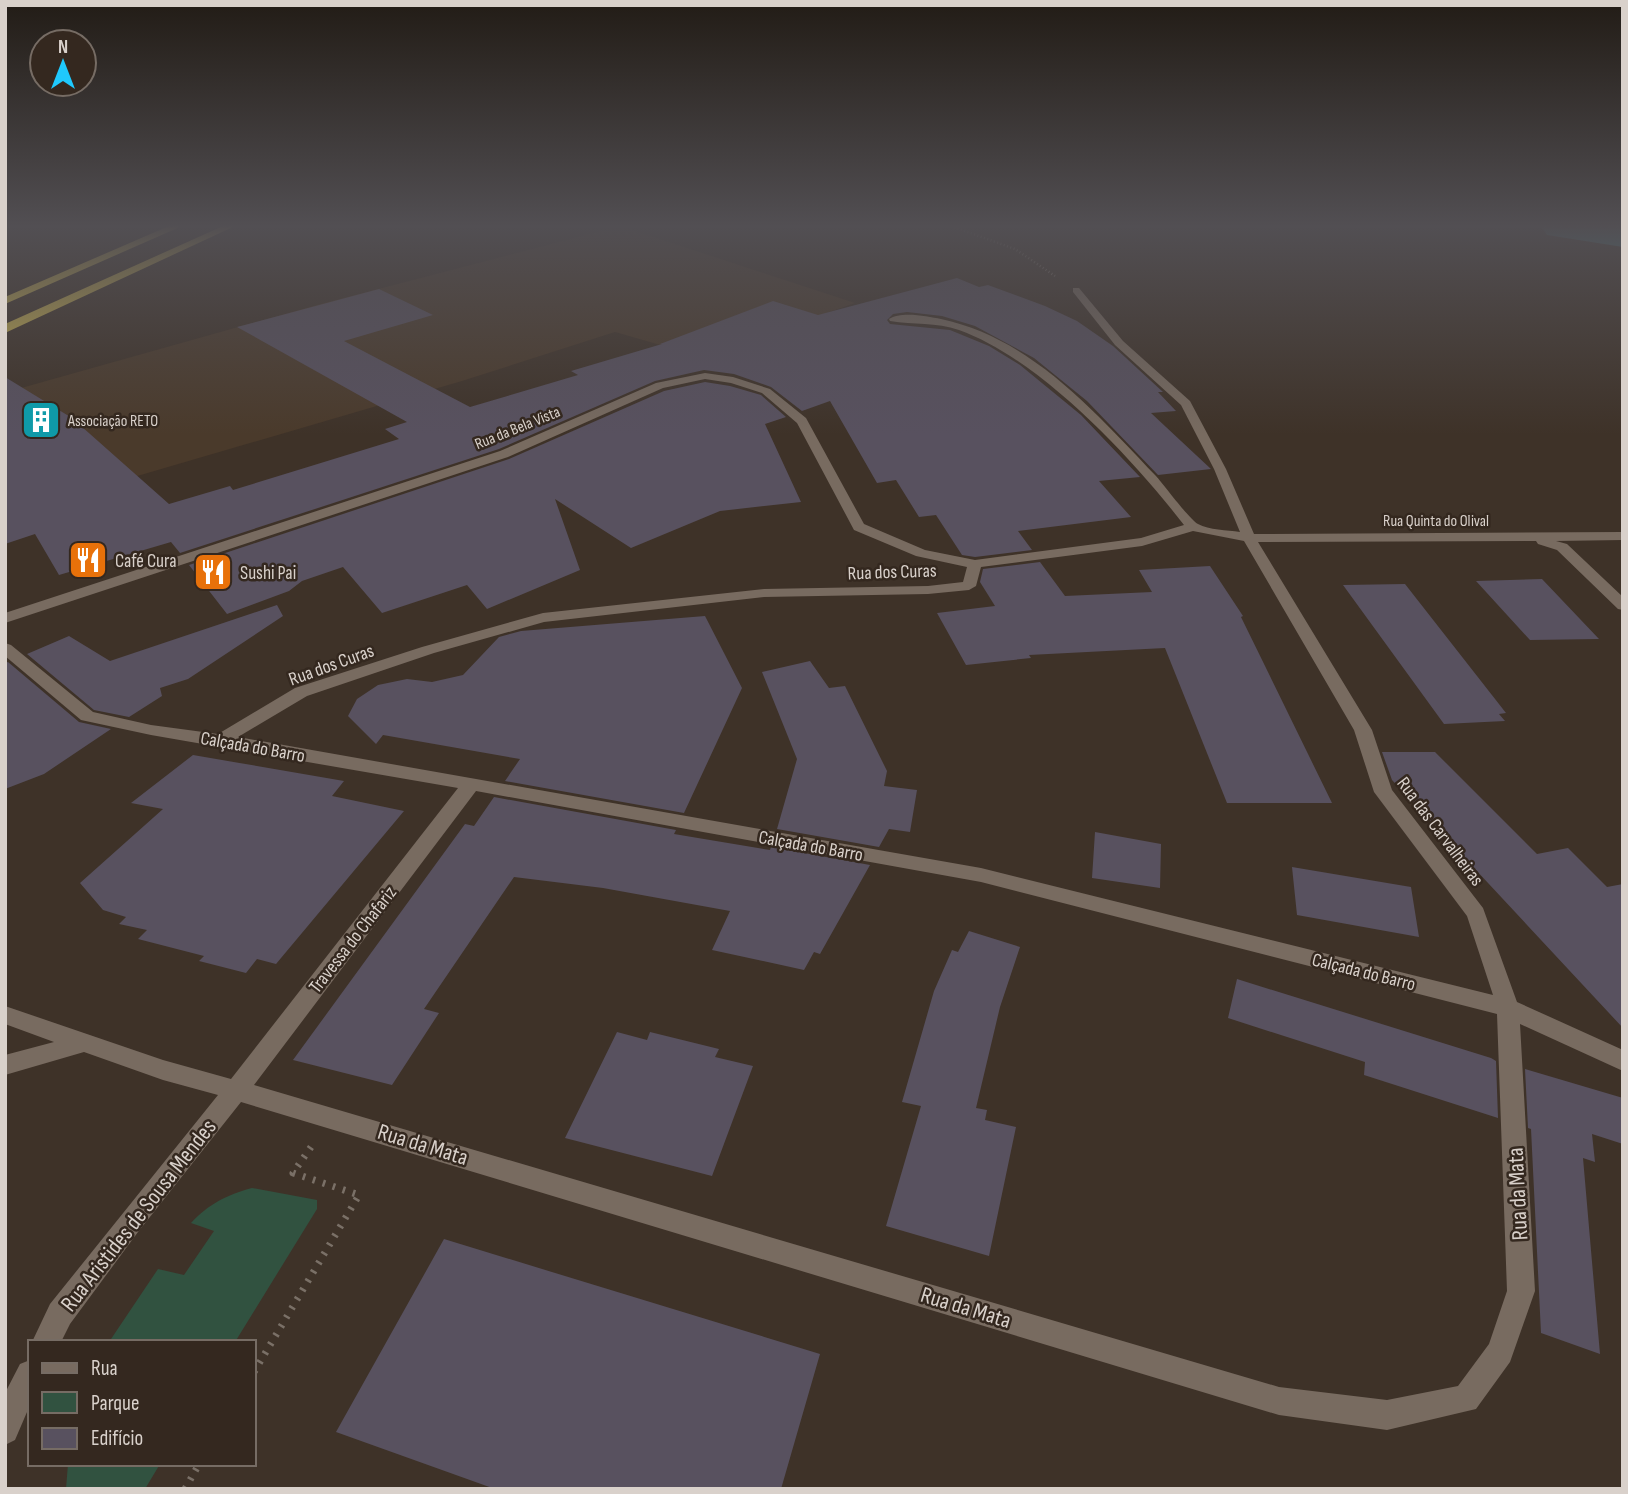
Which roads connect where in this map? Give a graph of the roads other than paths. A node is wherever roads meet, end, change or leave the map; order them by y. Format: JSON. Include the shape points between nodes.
{"nodes":[{"id":1,"x":78,"y":296,"type":"edge"},
{"id":2,"x":1081,"y":296,"type":"edge"},
{"id":3,"x":894,"y":319,"type":"dead end"},
{"id":4,"x":5,"y":329,"type":"edge"},
{"id":5,"x":1192,"y":527,"type":"junction"},
{"id":6,"x":1623,"y":536,"type":"edge"},
{"id":7,"x":1249,"y":538,"type":"junction"},
{"id":8,"x":1535,"y":538,"type":"junction"},
{"id":9,"x":975,"y":564,"type":"junction"},
{"id":10,"x":1623,"y":607,"type":"edge"},
{"id":11,"x":5,"y":618,"type":"edge"},
{"id":12,"x":5,"y":648,"type":"edge"},
{"id":13,"x":221,"y":740,"type":"junction"},
{"id":14,"x":470,"y":786,"type":"junction"},
{"id":15,"x":1508,"y":1008,"type":"junction"},
{"id":16,"x":5,"y":1015,"type":"edge"},
{"id":17,"x":83,"y":1043,"type":"junction"},
{"id":18,"x":1623,"y":1060,"type":"edge"},
{"id":19,"x":5,"y":1065,"type":"edge"},
{"id":20,"x":234,"y":1092,"type":"junction"},
{"id":21,"x":47,"y":1340,"type":"edge"},
{"id":22,"x":28,"y":1378,"type":"edge"},
{"id":23,"x":5,"y":1430,"type":"edge"}],
"edges":[{"from":1,"to":4,"type":"highway"},
{"from":2,"to":7,"type":"street","name":"Rua das Carvalheiras","via":[[1119,343],[1186,403]]},
{"from":3,"to":5,"type":"street","via":[[910,317],[960,326],[1031,362],[1170,496]]},
{"from":5,"to":7,"type":"street"},
{"from":5,"to":9,"type":"street","via":[[1142,542]]},
{"from":6,"to":8,"type":"street","name":"Rua Quinta do Olival"},
{"from":7,"to":8,"type":"street","name":"Rua Quinta do Olival"},
{"from":7,"to":15,"type":"street","name":"Rua das Carvalheiras","via":[[1363,730],[1382,792],[1476,913]]},
{"from":8,"to":10,"type":"street","via":[[1562,547]]},
{"from":9,"to":11,"type":"street","name":"Rua da Bela Vista","via":[[921,553],[859,527],[802,421],[766,391],[705,376],[660,385],[504,454]]},
{"from":9,"to":13,"type":"street","name":"Rua dos Curas","via":[[969,586],[764,593],[543,618],[301,692]]},
{"from":12,"to":13,"type":"street","name":"Calçada do Barro","via":[[87,716]]},
{"from":13,"to":14,"type":"street","name":"Calçada do Barro"},
{"from":14,"to":15,"type":"street","name":"Calçada do Barro","via":[[981,875]]},
{"from":14,"to":20,"type":"street","name":"Travessa do Chafariz"},
{"from":15,"to":18,"type":"street","name":"Calçada do Barro"},
{"from":15,"to":20,"type":"street","name":"Rua da Mata","via":[[1521,1291],[1500,1352],[1466,1399],[1387,1415],[1279,1401],[332,1117]]},
{"from":16,"to":17,"type":"street","name":"Rua da Mata"},
{"from":17,"to":19,"type":"street"},
{"from":17,"to":20,"type":"street","name":"Rua da Mata"},
{"from":20,"to":21,"type":"street","name":"Rua Aristides de Sousa Mendes","via":[[60,1314]]},
{"from":22,"to":23,"type":"street"}]}
